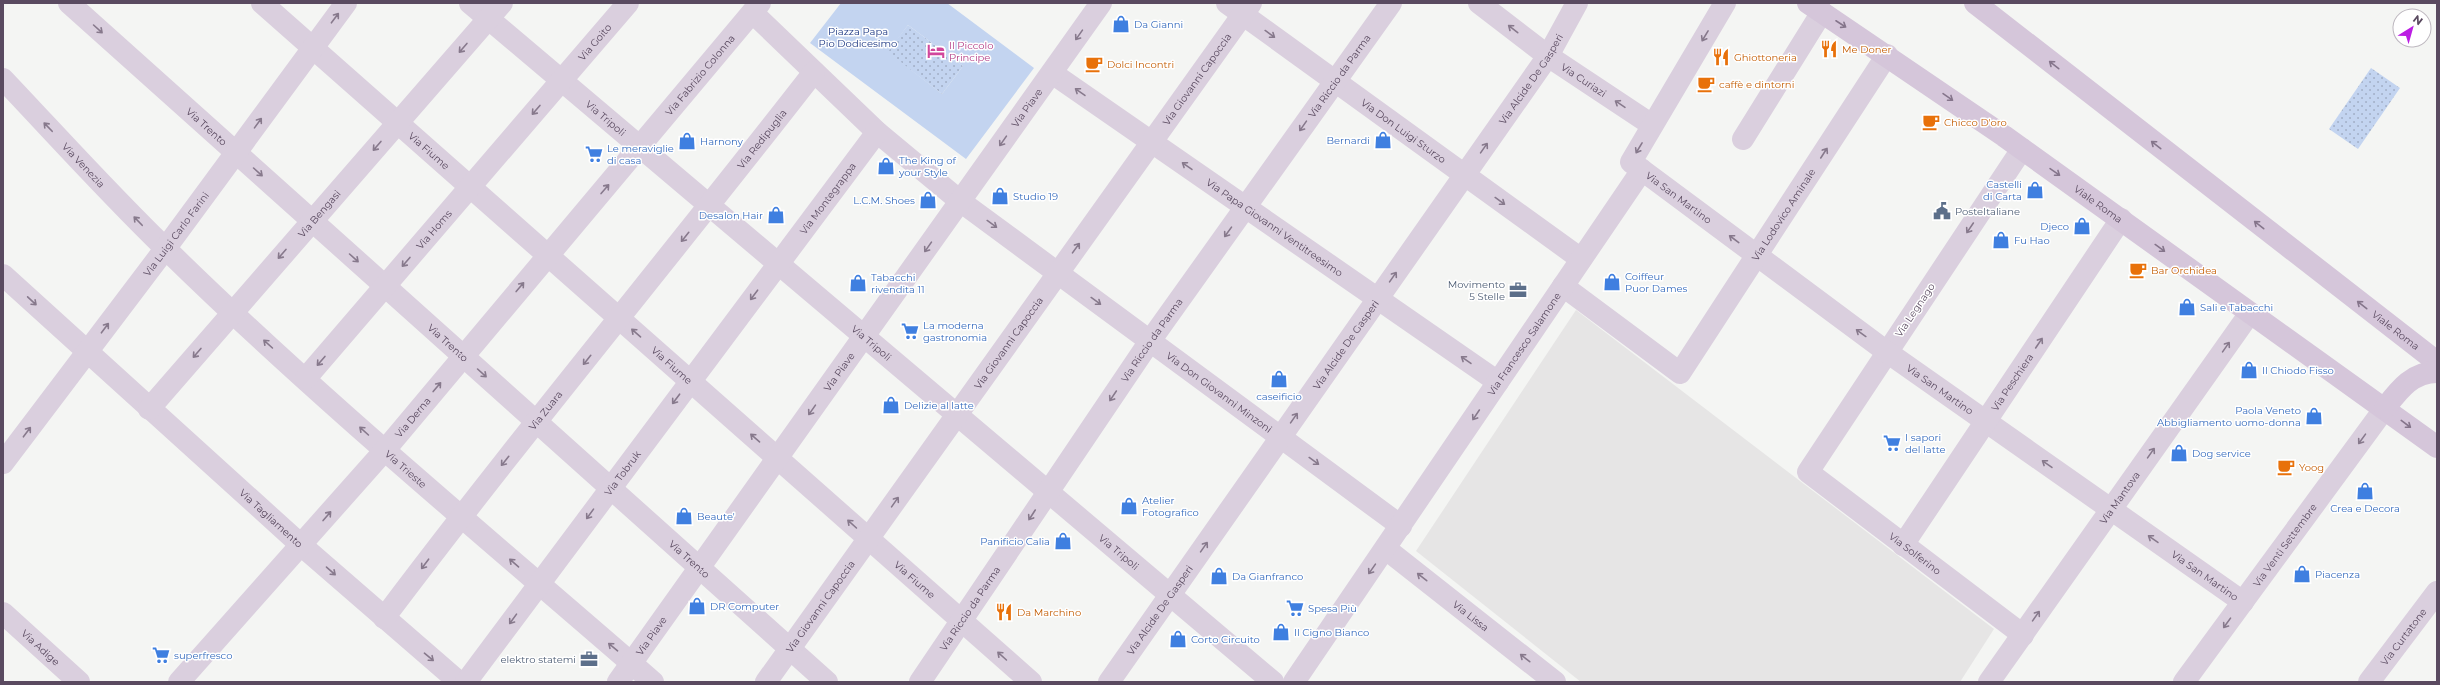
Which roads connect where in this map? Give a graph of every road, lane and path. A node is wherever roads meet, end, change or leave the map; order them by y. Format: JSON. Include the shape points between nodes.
{"nodes":[{"id":1,"x":69,"y":3,"type":"edge"},
{"id":2,"x":262,"y":3,"type":"edge"},
{"id":3,"x":346,"y":3,"type":"edge"},
{"id":4,"x":470,"y":3,"type":"edge"},
{"id":5,"x":628,"y":3,"type":"edge"},
{"id":6,"x":1101,"y":3,"type":"edge"},
{"id":7,"x":1391,"y":3,"type":"edge"},
{"id":8,"x":1479,"y":3,"type":"edge"},
{"id":9,"x":1577,"y":3,"type":"edge"},
{"id":10,"x":1725,"y":3,"type":"edge"},
{"id":11,"x":1975,"y":3,"type":"edge"},
{"id":12,"x":1240,"y":7,"type":"edge"},
{"id":13,"x":1815,"y":7,"type":"edge"},
{"id":14,"x":756,"y":8,"type":"edge"},
{"id":15,"x":495,"y":11,"type":"edge"},
{"id":16,"x":313,"y":48,"type":"junction"},
{"id":17,"x":1887,"y":55,"type":"junction"},
{"id":18,"x":1548,"y":56,"type":"junction"},
{"id":19,"x":814,"y":72,"type":"junction"},
{"id":20,"x":1052,"y":73,"type":"junction"},
{"id":21,"x":3,"y":80,"type":"edge"},
{"id":22,"x":561,"y":80,"type":"junction"},
{"id":23,"x":1335,"y":81,"type":"junction"},
{"id":24,"x":398,"y":122,"type":"junction"},
{"id":25,"x":1652,"y":125,"type":"junction"},
{"id":26,"x":876,"y":132,"type":"junction"},
{"id":27,"x":1743,"y":139,"type":"dead end"},
{"id":28,"x":1152,"y":142,"type":"junction"},
{"id":29,"x":640,"y":147,"type":"junction"},
{"id":30,"x":2022,"y":149,"type":"junction"},
{"id":31,"x":237,"y":153,"type":"junction"},
{"id":32,"x":1642,"y":170,"type":"junction"},
{"id":33,"x":1465,"y":176,"type":"junction"},
{"id":34,"x":470,"y":187,"type":"junction"},
{"id":35,"x":960,"y":202,"type":"junction"},
{"id":36,"x":710,"y":206,"type":"junction"},
{"id":37,"x":1246,"y":207,"type":"junction"},
{"id":38,"x":2121,"y":219,"type":"junction"},
{"id":39,"x":312,"y":220,"type":"junction"},
{"id":40,"x":165,"y":249,"type":"junction"},
{"id":41,"x":548,"y":254,"type":"junction"},
{"id":42,"x":1757,"y":256,"type":"junction"},
{"id":43,"x":1581,"y":259,"type":"junction"},
{"id":44,"x":777,"y":263,"type":"junction"},
{"id":45,"x":1058,"y":273,"type":"junction"},
{"id":46,"x":3,"y":275,"type":"edge"},
{"id":47,"x":385,"y":286,"type":"junction"},
{"id":48,"x":1563,"y":286,"type":"junction"},
{"id":49,"x":1378,"y":298,"type":"junction"},
{"id":50,"x":232,"y":312,"type":"junction"},
{"id":51,"x":2250,"y":313,"type":"junction"},
{"id":52,"x":620,"y":319,"type":"junction"},
{"id":53,"x":864,"y":336,"type":"junction"},
{"id":54,"x":1150,"y":341,"type":"junction"},
{"id":55,"x":87,"y":352,"type":"junction"},
{"id":56,"x":1887,"y":352,"type":"junction"},
{"id":57,"x":463,"y":356,"type":"junction"},
{"id":58,"x":2437,"y":362,"type":"edge"},
{"id":59,"x":2437,"y":372,"type":"edge"},
{"id":60,"x":306,"y":378,"type":"junction"},
{"id":61,"x":690,"y":380,"type":"junction"},
{"id":62,"x":1498,"y":382,"type":"junction"},
{"id":63,"x":2385,"y":408,"type":"junction"},
{"id":64,"x":149,"y":409,"type":"junction"},
{"id":65,"x":957,"y":415,"type":"junction"},
{"id":66,"x":537,"y":422,"type":"junction"},
{"id":67,"x":1987,"y":422,"type":"junction"},
{"id":68,"x":1281,"y":437,"type":"junction"},
{"id":69,"x":2437,"y":447,"type":"edge"},
{"id":70,"x":386,"y":450,"type":"junction"},
{"id":71,"x":778,"y":458,"type":"junction"},
{"id":72,"x":3,"y":463,"type":"edge"},
{"id":73,"x":1808,"y":472,"type":"joint"},
{"id":74,"x":610,"y":487,"type":"junction"},
{"id":75,"x":1048,"y":491,"type":"junction"},
{"id":76,"x":2111,"y":509,"type":"junction"},
{"id":77,"x":461,"y":516,"type":"junction"},
{"id":78,"x":1401,"y":526,"type":"junction"},
{"id":79,"x":869,"y":539,"type":"junction"},
{"id":80,"x":302,"y":545,"type":"junction"},
{"id":81,"x":1903,"y":545,"type":"junction"},
{"id":82,"x":1386,"y":549,"type":"junction"},
{"id":83,"x":700,"y":568,"type":"junction"},
{"id":84,"x":538,"y":584,"type":"junction"},
{"id":85,"x":2437,"y":592,"type":"edge"},
{"id":86,"x":1170,"y":596,"type":"junction"},
{"id":87,"x":2243,"y":602,"type":"junction"},
{"id":88,"x":3,"y":613,"type":"edge"},
{"id":89,"x":384,"y":618,"type":"junction"},
{"id":90,"x":962,"y":621,"type":"junction"},
{"id":91,"x":2023,"y":635,"type":"junction"},
{"id":92,"x":790,"y":648,"type":"junction"},
{"id":93,"x":632,"y":663,"type":"junction"},
{"id":94,"x":79,"y":682,"type":"edge"},
{"id":95,"x":179,"y":682,"type":"edge"},
{"id":96,"x":458,"y":682,"type":"edge"},
{"id":97,"x":466,"y":682,"type":"edge"},
{"id":98,"x":618,"y":682,"type":"edge"},
{"id":99,"x":653,"y":682,"type":"edge"},
{"id":100,"x":766,"y":682,"type":"edge"},
{"id":101,"x":827,"y":682,"type":"edge"},
{"id":102,"x":920,"y":682,"type":"edge"},
{"id":103,"x":1031,"y":682,"type":"edge"},
{"id":104,"x":1109,"y":682,"type":"edge"},
{"id":105,"x":1273,"y":682,"type":"edge"},
{"id":106,"x":1294,"y":682,"type":"edge"},
{"id":107,"x":1555,"y":682,"type":"edge"},
{"id":108,"x":1989,"y":682,"type":"edge"},
{"id":109,"x":2184,"y":682,"type":"edge"},
{"id":110,"x":2370,"y":682,"type":"edge"}],
"edges":[{"from":1,"to":31,"type":"street","name":"Via Trento","one_way":true},
{"from":2,"to":16,"type":"street","name":"Via Fiume"},
{"from":16,"to":3,"type":"street","name":"Via Luigi Carlo Farini","one_way":true},
{"from":4,"to":15,"type":"street","name":"Via Tripoli"},
{"from":5,"to":22,"type":"street","name":"Via Goito"},
{"from":6,"to":20,"type":"street","name":"Via Piave","one_way":true},
{"from":7,"to":23,"type":"street","name":"Via Riccio da Parma"},
{"from":18,"to":8,"type":"street","name":"Via Curiazi","one_way":true},
{"from":9,"to":18,"type":"street","name":"Via Alcide De Gasperi"},
{"from":10,"to":25,"type":"street","one_way":true},
{"from":58,"to":11,"type":"street","name":"Viale Roma","one_way":true},
{"from":12,"to":23,"type":"street","name":"Via Don Luigi Sturzo","one_way":true},
{"from":12,"to":28,"type":"street","name":"Via Giovanni Capoccia"},
{"from":13,"to":17,"type":"street","name":"Viale Roma","one_way":true},
{"from":13,"to":27,"type":"street"},
{"from":14,"to":19,"type":"street"},
{"from":14,"to":29,"type":"street","name":"Via Fabrizio Colonna"},
{"from":15,"to":22,"type":"street","name":"Via Tripoli"},
{"from":15,"to":24,"type":"street","name":"Via Bengasi","one_way":true},
{"from":16,"to":24,"type":"street","name":"Via Fiume"},
{"from":31,"to":16,"type":"street","name":"Via Luigi Carlo Farini","one_way":true},
{"from":17,"to":30,"type":"street","name":"Viale Roma","one_way":true},
{"from":42,"to":17,"type":"street","name":"Via Lodovico Aminale","one_way":true},
{"from":25,"to":18,"type":"street","name":"Via Curiazi","one_way":true},
{"from":33,"to":18,"type":"street","name":"Via Alcide De Gasperi","one_way":true},
{"from":19,"to":26,"type":"street"},
{"from":19,"to":36,"type":"street","name":"Via Redipuglia"},
{"from":28,"to":20,"type":"street","name":"Via Papa Giovanni Ventitreesimo","one_way":true},
{"from":20,"to":35,"type":"street","name":"Via Piave","one_way":true},
{"from":40,"to":21,"type":"street","name":"Via Venezia","one_way":true},
{"from":22,"to":29,"type":"street","name":"Via Tripoli"},
{"from":22,"to":34,"type":"street","name":"Via Homs","one_way":true},
{"from":23,"to":33,"type":"street","name":"Via Don Luigi Sturzo"},
{"from":23,"to":37,"type":"street","name":"Via Riccio da Parma","one_way":true},
{"from":24,"to":34,"type":"street","name":"Via Fiume"},
{"from":24,"to":39,"type":"street","name":"Via Bengasi","one_way":true},
{"from":25,"to":32,"type":"street","one_way":true,"via":[[1631,162]]},
{"from":26,"to":35,"type":"street"},
{"from":26,"to":44,"type":"street","name":"Via Montegrappa"},
{"from":37,"to":28,"type":"street","name":"Via Papa Giovanni Ventitreesimo","one_way":true},
{"from":45,"to":28,"type":"street","name":"Via Giovanni Capoccia","one_way":true},
{"from":29,"to":36,"type":"street","name":"Via Tripoli"},
{"from":41,"to":29,"type":"street","name":"Via Derna","one_way":true},
{"from":30,"to":38,"type":"street","name":"Viale Roma","one_way":true},
{"from":30,"to":56,"type":"street","name":"Via Legnago","one_way":true},
{"from":31,"to":39,"type":"street","name":"Via Trento","one_way":true},
{"from":31,"to":40,"type":"street","name":"Via Luigi Carlo Farini"},
{"from":42,"to":32,"type":"street","name":"Via San Martino","one_way":true},
{"from":32,"to":43,"type":"street","name":"Via Francesco Salamone"},
{"from":33,"to":43,"type":"street","name":"Via Don Luigi Sturzo","one_way":true},
{"from":49,"to":33,"type":"street","name":"Via Alcide De Gasperi","one_way":true},
{"from":34,"to":41,"type":"street","name":"Via Fiume"},
{"from":34,"to":47,"type":"street","name":"Via Homs","one_way":true},
{"from":35,"to":45,"type":"street","name":"Via Don Giovanni Minzoni","one_way":true},
{"from":35,"to":53,"type":"street","name":"Via Piave","one_way":true},
{"from":36,"to":44,"type":"street","name":"Via Tripoli"},
{"from":36,"to":52,"type":"street","name":"Via Zuara","one_way":true},
{"from":37,"to":49,"type":"street","name":"Via Papa Giovanni Ventitreesimo"},
{"from":37,"to":54,"type":"street","name":"Via Riccio da Parma","one_way":true},
{"from":38,"to":51,"type":"street","name":"Viale Roma","one_way":true},
{"from":67,"to":38,"type":"street","name":"Via Peschiera","one_way":true},
{"from":39,"to":47,"type":"street","name":"Via Trento","one_way":true},
{"from":39,"to":50,"type":"street","name":"Via Bengasi","one_way":true},
{"from":40,"to":50,"type":"street","name":"Via Trieste"},
{"from":55,"to":40,"type":"street","name":"Via Luigi Carlo Farini","one_way":true},
{"from":41,"to":52,"type":"street","name":"Via Fiume"},
{"from":57,"to":41,"type":"street","name":"Via Derna","one_way":true},
{"from":42,"to":48,"type":"street","name":"Via Lodovico Aminale","via":[[1680,374]]},
{"from":56,"to":42,"type":"street","name":"Via San Martino","one_way":true},
{"from":43,"to":48,"type":"street","name":"Via Francesco Salamone"},
{"from":44,"to":53,"type":"street","name":"Via Tripoli"},
{"from":44,"to":61,"type":"street","name":"Via Tobruk","one_way":true},
{"from":45,"to":54,"type":"street","name":"Via Don Giovanni Minzoni","one_way":true},
{"from":45,"to":65,"type":"street","name":"Via Giovanni Capoccia"},
{"from":46,"to":55,"type":"street","name":"Via Tagliamento","one_way":true},
{"from":47,"to":57,"type":"street","name":"Via Trento"},
{"from":47,"to":60,"type":"street","name":"Via Homs","one_way":true},
{"from":48,"to":62,"type":"street","name":"Via Francesco Salamone"},
{"from":62,"to":49,"type":"street","name":"Via Papa Giovanni Ventitreesimo","one_way":true},
{"from":68,"to":49,"type":"street","name":"Via Alcide De Gasperi","one_way":true},
{"from":60,"to":50,"type":"street","name":"Via Trieste","one_way":true},
{"from":50,"to":64,"type":"street","name":"Via Bengasi","one_way":true},
{"from":51,"to":63,"type":"street","name":"Viale Roma"},
{"from":76,"to":51,"type":"street","name":"Via Mantova","one_way":true},
{"from":61,"to":52,"type":"street","name":"Via Fiume","one_way":true},
{"from":52,"to":66,"type":"street","name":"Via Zuara","one_way":true},
{"from":53,"to":65,"type":"street","name":"Via Tripoli"},
{"from":53,"to":71,"type":"street","name":"Via Piave","one_way":true},
{"from":54,"to":68,"type":"street","name":"Via Don Giovanni Minzoni"},
{"from":54,"to":75,"type":"street","name":"Via Riccio da Parma","one_way":true},
{"from":55,"to":64,"type":"street","name":"Via Tagliamento"},
{"from":72,"to":55,"type":"street","name":"Via Luigi Carlo Farini","one_way":true},
{"from":56,"to":67,"type":"street","name":"Via San Martino"},
{"from":56,"to":73,"type":"street","name":"Via Legnago"},
{"from":57,"to":66,"type":"street","name":"Via Trento","one_way":true},
{"from":70,"to":57,"type":"street","name":"Via Derna","one_way":true},
{"from":59,"to":63,"type":"street","via":[[2418,375],[2404,385]]},
{"from":70,"to":60,"type":"street","name":"Via Trieste","one_way":true},
{"from":71,"to":61,"type":"street","name":"Via Fiume","one_way":true},
{"from":61,"to":74,"type":"street","name":"Via Tobruk","one_way":true},
{"from":62,"to":78,"type":"street","name":"Via Francesco Salamone","one_way":true},
{"from":63,"to":69,"type":"street","name":"Viale Roma","one_way":true},
{"from":63,"to":87,"type":"street","name":"Via Venti Settembre","one_way":true},
{"from":64,"to":80,"type":"street","name":"Via Tagliamento"},
{"from":65,"to":75,"type":"street","name":"Via Tripoli"},
{"from":79,"to":65,"type":"street","name":"Via Giovanni Capoccia","one_way":true},
{"from":66,"to":74,"type":"street","name":"Via Trento"},
{"from":66,"to":77,"type":"street","name":"Via Zuara","one_way":true},
{"from":76,"to":67,"type":"street","name":"Via San Martino","one_way":true},
{"from":67,"to":81,"type":"street","name":"Via Peschiera"},
{"from":68,"to":78,"type":"street","name":"Via Don Giovanni Minzoni","one_way":true},
{"from":86,"to":68,"type":"street","name":"Via Alcide De Gasperi","one_way":true},
{"from":70,"to":77,"type":"street","name":"Via Trieste"},
{"from":80,"to":70,"type":"street","name":"Via Derna","one_way":true},
{"from":79,"to":71,"type":"street","name":"Via Fiume","one_way":true},
{"from":71,"to":83,"type":"street","name":"Via Piave"},
{"from":73,"to":81,"type":"street","name":"Via Solferino"},
{"from":74,"to":83,"type":"street","name":"Via Trento"},
{"from":74,"to":84,"type":"street","name":"Via Tobruk","one_way":true},
{"from":75,"to":86,"type":"street","name":"Via Tripoli"},
{"from":75,"to":90,"type":"street","name":"Via Riccio da Parma","one_way":true},
{"from":87,"to":76,"type":"street","name":"Via San Martino","one_way":true},
{"from":91,"to":76,"type":"street","name":"Via Mantova","one_way":true},
{"from":84,"to":77,"type":"street","name":"Via Trieste","one_way":true},
{"from":77,"to":89,"type":"street","name":"Via Zuara","one_way":true},
{"from":78,"to":82,"type":"street","name":"Via Francesco Salamone"},
{"from":79,"to":90,"type":"street","name":"Via Fiume"},
{"from":79,"to":92,"type":"street","name":"Via Giovanni Capoccia"},
{"from":80,"to":89,"type":"street","name":"Via Tagliamento","one_way":true},
{"from":80,"to":95,"type":"street","name":"Via Derna"},
{"from":81,"to":91,"type":"street","name":"Via Solferino"},
{"from":82,"to":106,"type":"street","name":"Via Francesco Salamone","one_way":true},
{"from":107,"to":82,"type":"street","name":"Via Lissa","one_way":true},
{"from":83,"to":92,"type":"street","name":"Via Trento"},
{"from":83,"to":93,"type":"street","name":"Via Piave"},
{"from":93,"to":84,"type":"street","name":"Via Trieste","one_way":true},
{"from":84,"to":97,"type":"street","name":"Via Tobruk","one_way":true},
{"from":85,"to":110,"type":"street","name":"Via Curtatone"},
{"from":86,"to":104,"type":"street","name":"Via Alcide De Gasperi"},
{"from":86,"to":105,"type":"street","name":"Via Tripoli"},
{"from":87,"to":109,"type":"street","name":"Via Venti Settembre","one_way":true},
{"from":88,"to":94,"type":"street","name":"Via Adige"},
{"from":89,"to":96,"type":"street","name":"Via Tagliamento","one_way":true},
{"from":90,"to":102,"type":"street","name":"Via Riccio da Parma"},
{"from":103,"to":90,"type":"street","name":"Via Fiume","one_way":true},
{"from":91,"to":108,"type":"street","name":"Via Mantova"},
{"from":92,"to":100,"type":"street","name":"Via Giovanni Capoccia"},
{"from":92,"to":101,"type":"street","name":"Via Trento"},
{"from":93,"to":98,"type":"street","name":"Via Piave"},
{"from":93,"to":99,"type":"street","name":"Via Trieste"}]}
